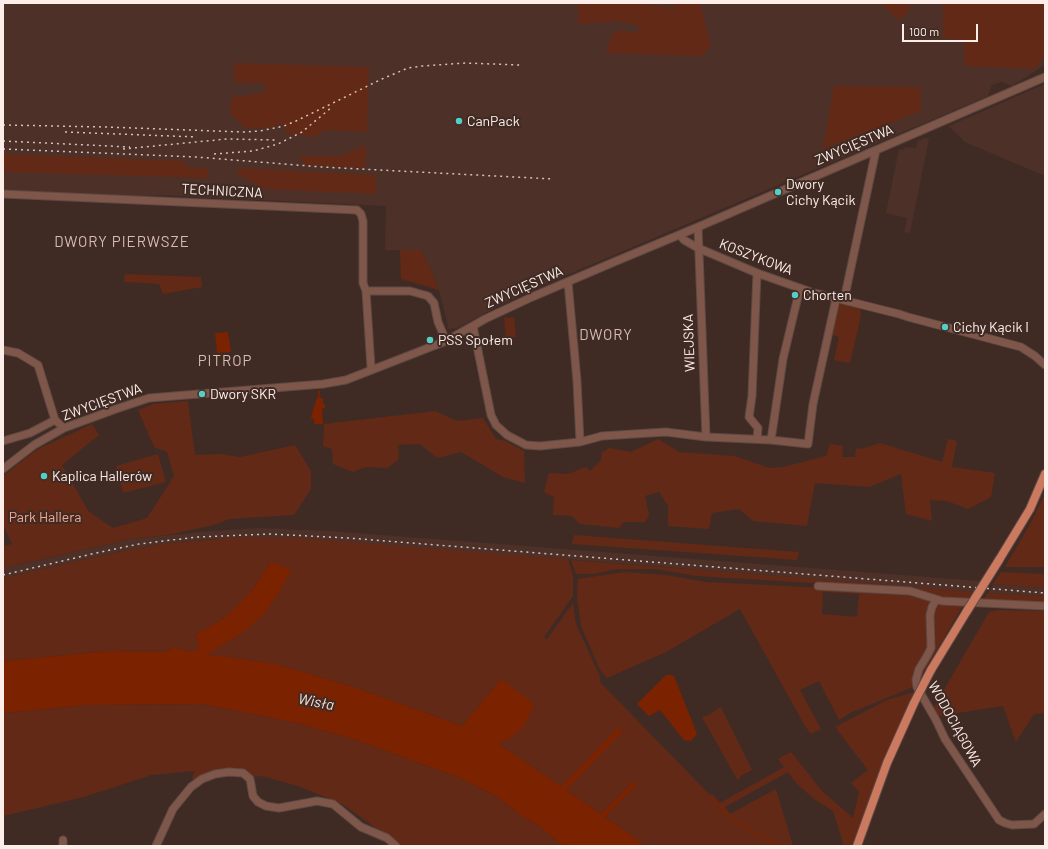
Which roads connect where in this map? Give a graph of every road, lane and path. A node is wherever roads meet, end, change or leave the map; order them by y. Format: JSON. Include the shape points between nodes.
{"nodes":[{"id":1,"x":1045,"y":77,"type":"edge"},
{"id":2,"x":876,"y":150,"type":"junction"},
{"id":3,"x":3,"y":194,"type":"edge"},
{"id":4,"x":698,"y":228,"type":"junction"},
{"id":5,"x":680,"y":235,"type":"junction"},
{"id":6,"x":698,"y":248,"type":"junction"},
{"id":7,"x":757,"y":274,"type":"junction"},
{"id":8,"x":568,"y":282,"type":"junction"},
{"id":9,"x":800,"y":288,"type":"junction"},
{"id":10,"x":366,"y":291,"type":"junction"},
{"id":11,"x":840,"y":299,"type":"junction"},
{"id":12,"x":473,"y":326,"type":"junction"},
{"id":13,"x":446,"y":341,"type":"junction"},
{"id":14,"x":3,"y":350,"type":"edge"},
{"id":15,"x":1035,"y":356,"type":"junction"},
{"id":16,"x":1045,"y":359,"type":"edge"},
{"id":17,"x":1045,"y":365,"type":"edge"},
{"id":18,"x":372,"y":370,"type":"junction"},
{"id":19,"x":55,"y":420,"type":"junction"},
{"id":20,"x":64,"y":428,"type":"junction"},
{"id":21,"x":706,"y":437,"type":"junction"},
{"id":22,"x":757,"y":439,"type":"junction"},
{"id":23,"x":771,"y":440,"type":"junction"},
{"id":24,"x":3,"y":441,"type":"edge"},
{"id":25,"x":580,"y":442,"type":"junction"},
{"id":26,"x":3,"y":469,"type":"edge"},
{"id":27,"x":1045,"y":474,"type":"edge"},
{"id":28,"x":818,"y":586,"type":"dead end"},
{"id":29,"x":936,"y":600,"type":"junction"},
{"id":30,"x":1045,"y":606,"type":"edge"},
{"id":31,"x":1045,"y":814,"type":"edge"},
{"id":32,"x":156,"y":846,"type":"edge"},
{"id":33,"x":396,"y":846,"type":"edge"},
{"id":34,"x":857,"y":846,"type":"edge"}],
"edges":[{"from":1,"to":2,"type":"street","name":"ZWYCIĘSTWA"},
{"from":2,"to":4,"type":"street","name":"ZWYCIĘSTWA"},
{"from":2,"to":11,"type":"street"},
{"from":3,"to":10,"type":"street","name":"TECHNICZNA","via":[[357,210],[363,221],[363,284]]},
{"from":4,"to":5,"type":"street","name":"ZWYCIĘSTWA"},
{"from":4,"to":6,"type":"street","name":"KOSZYKOWA"},
{"from":5,"to":6,"type":"street","name":"KOSZYKOWA"},
{"from":5,"to":8,"type":"street","name":"ZWYCIĘSTWA"},
{"from":6,"to":7,"type":"street","name":"KOSZYKOWA"},
{"from":6,"to":21,"type":"street","name":"WIEJSKA"},
{"from":7,"to":9,"type":"street","name":"KOSZYKOWA"},
{"from":7,"to":22,"type":"street","via":[[749,417],[758,428]]},
{"from":8,"to":12,"type":"street","name":"ZWYCIĘSTWA"},
{"from":8,"to":25,"type":"street"},
{"from":9,"to":11,"type":"street","name":"KOSZYKOWA"},
{"from":9,"to":23,"type":"street","via":[[783,360]]},
{"from":10,"to":13,"type":"street","via":[[410,291],[428,296],[434,303]]},
{"from":10,"to":18,"type":"street","name":"TECHNICZNA"},
{"from":11,"to":15,"type":"street","name":"KOSZYKOWA","via":[[1021,346]]},
{"from":11,"to":23,"type":"street","via":[[813,404],[808,444]]},
{"from":12,"to":13,"type":"street","name":"ZWYCIĘSTWA"},
{"from":12,"to":25,"type":"street","via":[[491,415],[496,425],[507,435],[526,445]]},
{"from":13,"to":18,"type":"street","name":"ZWYCIĘSTWA"},
{"from":14,"to":19,"type":"street","via":[[18,353],[38,365]]},
{"from":15,"to":16,"type":"street","name":"KOSZYKOWA"},
{"from":15,"to":17,"type":"street","name":"KOSZYKOWA"},
{"from":18,"to":20,"type":"street","name":"ZWYCIĘSTWA","via":[[346,380],[323,384],[149,398]]},
{"from":19,"to":20,"type":"street"},
{"from":19,"to":24,"type":"street","via":[[30,433]]},
{"from":20,"to":26,"type":"street","name":"ZWYCIĘSTWA","via":[[34,445]]},
{"from":21,"to":22,"type":"street"},
{"from":21,"to":25,"type":"street","via":[[666,432],[602,436]]},
{"from":22,"to":23,"type":"street"},
{"from":27,"to":34,"type":"main road","bridge":true,"via":[[1030,509],[931,670],[914,703],[891,755]]},
{"from":28,"to":29,"type":"street","via":[[910,591]]},
{"from":29,"to":30,"type":"street"},
{"from":29,"to":31,"type":"street","name":"WODOCIĄGOWA","via":[[930,615],[931,648],[919,669],[917,687],[945,739],[999,820],[1012,824],[1034,824]]},
{"from":32,"to":33,"type":"street","via":[[173,809],[191,787],[202,779],[229,772],[244,773],[250,779],[253,796],[266,806],[278,808],[317,801],[333,804],[361,828],[387,838]]}]}
